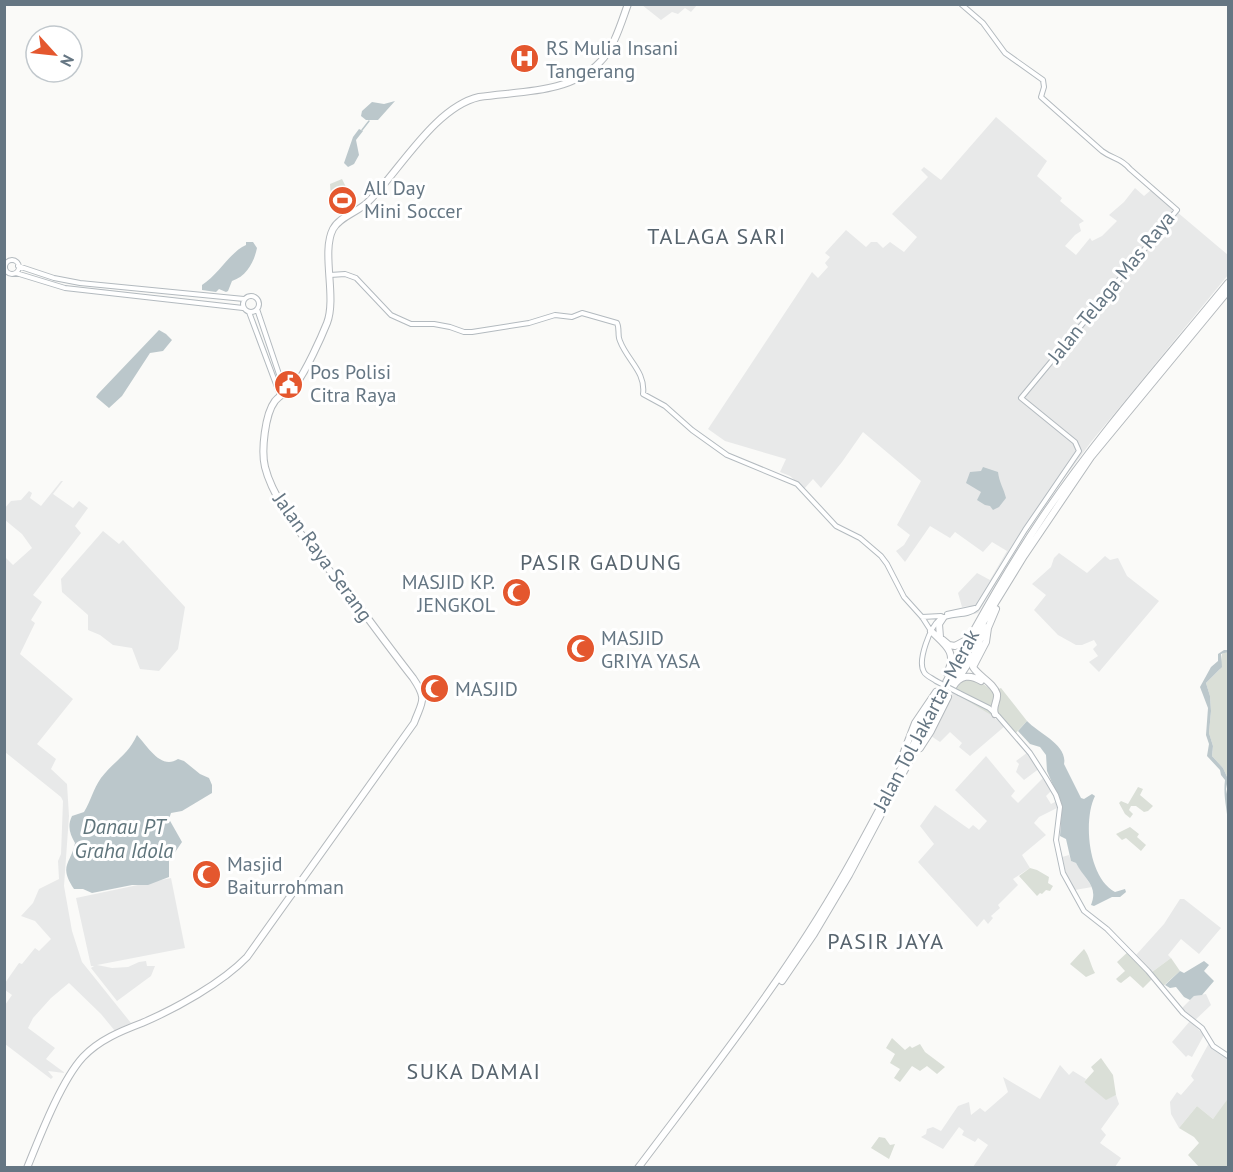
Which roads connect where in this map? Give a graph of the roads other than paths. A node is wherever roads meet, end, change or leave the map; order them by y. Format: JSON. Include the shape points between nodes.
{"nodes":[{"id":1,"x":628,"y":4,"type":"edge"},
{"id":2,"x":961,"y":4,"type":"edge"},
{"id":3,"x":396,"y":170,"type":"junction"},
{"id":4,"x":5,"y":265,"type":"edge"},
{"id":5,"x":18,"y":266,"type":"junction"},
{"id":6,"x":16,"y":273,"type":"junction"},
{"id":7,"x":330,"y":275,"type":"junction"},
{"id":8,"x":52,"y":278,"type":"junction"},
{"id":9,"x":1228,"y":283,"type":"edge"},
{"id":10,"x":50,"y":284,"type":"junction"},
{"id":11,"x":157,"y":291,"type":"junction"},
{"id":12,"x":1228,"y":291,"type":"edge"},
{"id":13,"x":156,"y":298,"type":"junction"},
{"id":14,"x":244,"y":299,"type":"junction"},
{"id":15,"x":243,"y":308,"type":"junction"},
{"id":16,"x":257,"y":309,"type":"junction"},
{"id":17,"x":249,"y":312,"type":"junction"},
{"id":18,"x":260,"y":315,"type":"junction"},
{"id":19,"x":251,"y":319,"type":"junction"},
{"id":20,"x":274,"y":360,"type":"junction"},
{"id":21,"x":267,"y":363,"type":"junction"},
{"id":22,"x":292,"y":387,"type":"junction"},
{"id":23,"x":283,"y":394,"type":"junction"},
{"id":24,"x":1024,"y":556,"type":"junction"},
{"id":25,"x":993,"y":607,"type":"junction"},
{"id":26,"x":942,"y":617,"type":"junction"},
{"id":27,"x":923,"y":619,"type":"junction"},
{"id":28,"x":930,"y":631,"type":"junction"},
{"id":29,"x":972,"y":634,"type":"junction"},
{"id":30,"x":941,"y":640,"type":"junction"},
{"id":31,"x":957,"y":681,"type":"junction"},
{"id":32,"x":989,"y":708,"type":"junction"},
{"id":33,"x":995,"y":714,"type":"junction"},
{"id":34,"x":908,"y":765,"type":"junction"},
{"id":35,"x":894,"y":780,"type":"junction"},
{"id":36,"x":1228,"y":1056,"type":"edge"},
{"id":37,"x":27,"y":1167,"type":"edge"},
{"id":38,"x":638,"y":1167,"type":"edge"},
{"id":39,"x":643,"y":1167,"type":"edge"}],
"edges":[{"from":1,"to":3,"type":"highway","via":[[603,59],[580,77],[558,87],[469,99],[440,120]]},
{"from":2,"to":26,"type":"main road","name":"Jalan Telaga Mas Raya","via":[[1005,53],[1043,80],[1041,97],[1102,151],[1124,161],[1177,210],[1021,398],[1077,444],[1079,451],[978,607],[970,613]]},
{"from":3,"to":7,"type":"highway","via":[[368,203],[335,226],[330,239]]},
{"from":3,"to":22,"type":"highway","via":[[365,203],[332,226],[326,317]]},
{"from":4,"to":5,"type":"main road","via":[[13,261]]},
{"from":4,"to":6,"type":"main road","via":[[10,274]]},
{"from":5,"to":6,"type":"main road"},
{"from":5,"to":8,"type":"main road"},
{"from":6,"to":10,"type":"main road"},
{"from":7,"to":22,"type":"highway","via":[[327,321]]},
{"from":7,"to":27,"type":"main road","via":[[354,277],[391,315],[413,325],[434,324],[472,332],[582,313],[617,323],[620,343],[643,380],[643,393],[666,406],[727,455],[797,484],[836,526],[860,538],[881,556],[904,597]]},
{"from":8,"to":10,"type":"main road"},
{"from":8,"to":11,"type":"main road"},
{"from":9,"to":29,"type":"highway","name":"Jalan Tol Jakarta–Merak","via":[[1087,453],[1008,571]]},
{"from":10,"to":13,"type":"main road"},
{"from":11,"to":13,"type":"main road"},
{"from":11,"to":14,"type":"main road"},
{"from":12,"to":24,"type":"highway","name":"Jalan Tol Jakarta–Merak","via":[[1091,457]]},
{"from":13,"to":15,"type":"main road"},
{"from":14,"to":15,"type":"main road"},
{"from":14,"to":16,"type":"main road","via":[[256,297]]},
{"from":15,"to":17,"type":"main road"},
{"from":16,"to":17,"type":"main road"},
{"from":16,"to":18,"type":"main road"},
{"from":17,"to":19,"type":"main road"},
{"from":18,"to":19,"type":"main road"},
{"from":18,"to":20,"type":"main road"},
{"from":19,"to":21,"type":"main road"},
{"from":20,"to":21,"type":"main road"},
{"from":20,"to":23,"type":"main road"},
{"from":21,"to":23,"type":"main road"},
{"from":22,"to":23,"type":"highway"},
{"from":23,"to":37,"type":"highway","name":"Jalan Raya Serang","via":[[271,408],[264,456],[276,495],[418,685],[423,700],[415,720],[246,957],[218,980],[161,1013],[116,1033],[84,1055],[70,1074]]},
{"from":24,"to":25,"type":"highway","name":"Jalan Tol Jakarta–Merak"},
{"from":24,"to":33,"type":"highway","via":[[995,611],[973,667],[996,692]]},
{"from":25,"to":31,"type":"highway","via":[[980,643]]},
{"from":25,"to":34,"type":"highway","name":"Jalan Tol Jakarta–Merak"},
{"from":26,"to":27,"type":"main road","name":"Jalan Telaga Mas Raya"},
{"from":26,"to":28,"type":"main road"},
{"from":26,"to":30,"type":"highway","via":[[938,627]]},
{"from":27,"to":28,"type":"main road"},
{"from":27,"to":28,"type":"main road"},
{"from":28,"to":30,"type":"highway"},
{"from":28,"to":32,"type":"main road","bridge":true,"via":[[921,665],[926,675]]},
{"from":29,"to":30,"type":"highway","via":[[957,646]]},
{"from":29,"to":35,"type":"highway","name":"Jalan Tol Jakarta–Merak"},
{"from":30,"to":35,"type":"highway","via":[[952,661],[915,723]]},
{"from":31,"to":32,"type":"highway","via":[[971,676],[985,684],[995,696]]},
{"from":31,"to":34,"type":"highway"},
{"from":32,"to":33,"type":"main road"},
{"from":33,"to":36,"type":"main road","via":[[1030,753],[1059,804],[1056,840],[1065,880],[1084,911],[1148,971],[1214,1046]]},
{"from":34,"to":39,"type":"highway","name":"Jalan Tol Jakarta–Merak","via":[[814,934]]},
{"from":35,"to":38,"type":"highway","name":"Jalan Tol Jakarta–Merak","via":[[798,950]]}]}
